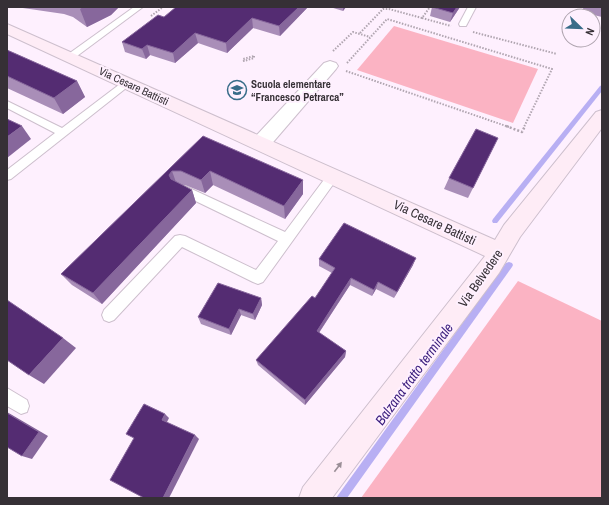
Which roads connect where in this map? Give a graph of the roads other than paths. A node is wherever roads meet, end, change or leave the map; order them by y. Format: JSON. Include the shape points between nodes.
{"nodes":[{"id":1,"x":139,"y":7,"type":"edge"},
{"id":2,"x":472,"y":7,"type":"edge"},
{"id":3,"x":7,"y":28,"type":"edge"},
{"id":4,"x":465,"y":28,"type":"road end"},
{"id":5,"x":70,"y":56,"type":"junction"},
{"id":6,"x":336,"y":68,"type":"road end"},
{"id":7,"x":127,"y":82,"type":"junction"},
{"id":8,"x":7,"y":104,"type":"edge"},
{"id":9,"x":602,"y":116,"type":"edge"},
{"id":10,"x":63,"y":132,"type":"junction"},
{"id":11,"x":261,"y":143,"type":"junction"},
{"id":12,"x":7,"y":176,"type":"edge"},
{"id":13,"x":333,"y":176,"type":"junction"},
{"id":14,"x":181,"y":189,"type":"edge"},
{"id":15,"x":287,"y":239,"type":"junction"},
{"id":16,"x":499,"y":252,"type":"junction"},
{"id":17,"x":109,"y":315,"type":"dead end"},
{"id":18,"x":7,"y":396,"type":"edge"},
{"id":19,"x":21,"y":406,"type":"dead end"},
{"id":20,"x":314,"y":498,"type":"edge"}],
"edges":[{"from":1,"to":5,"type":"lane"},
{"from":2,"to":4,"type":"lane"},
{"from":3,"to":5,"type":"street","name":"Via Cesare Battisti"},
{"from":5,"to":7,"type":"street","name":"Via Cesare Battisti"},
{"from":6,"to":11,"type":"street"},
{"from":7,"to":10,"type":"lane"},
{"from":7,"to":11,"type":"street","name":"Via Cesare Battisti"},
{"from":8,"to":10,"type":"lane"},
{"from":9,"to":16,"type":"street","name":"Via Belvedere","via":[[512,231]]},
{"from":10,"to":12,"type":"lane"},
{"from":11,"to":13,"type":"street","name":"Via Cesare Battisti"},
{"from":13,"to":15,"type":"lane"},
{"from":13,"to":16,"type":"street","name":"Via Cesare Battisti"},
{"from":14,"to":15,"type":"lane"},
{"from":15,"to":17,"type":"lane","via":[[258,278],[180,240]]},
{"from":20,"to":16,"type":"street","name":"Via Belvedere","one_way":true,"via":[[491,266]]},
{"from":18,"to":19,"type":"lane"}]}
